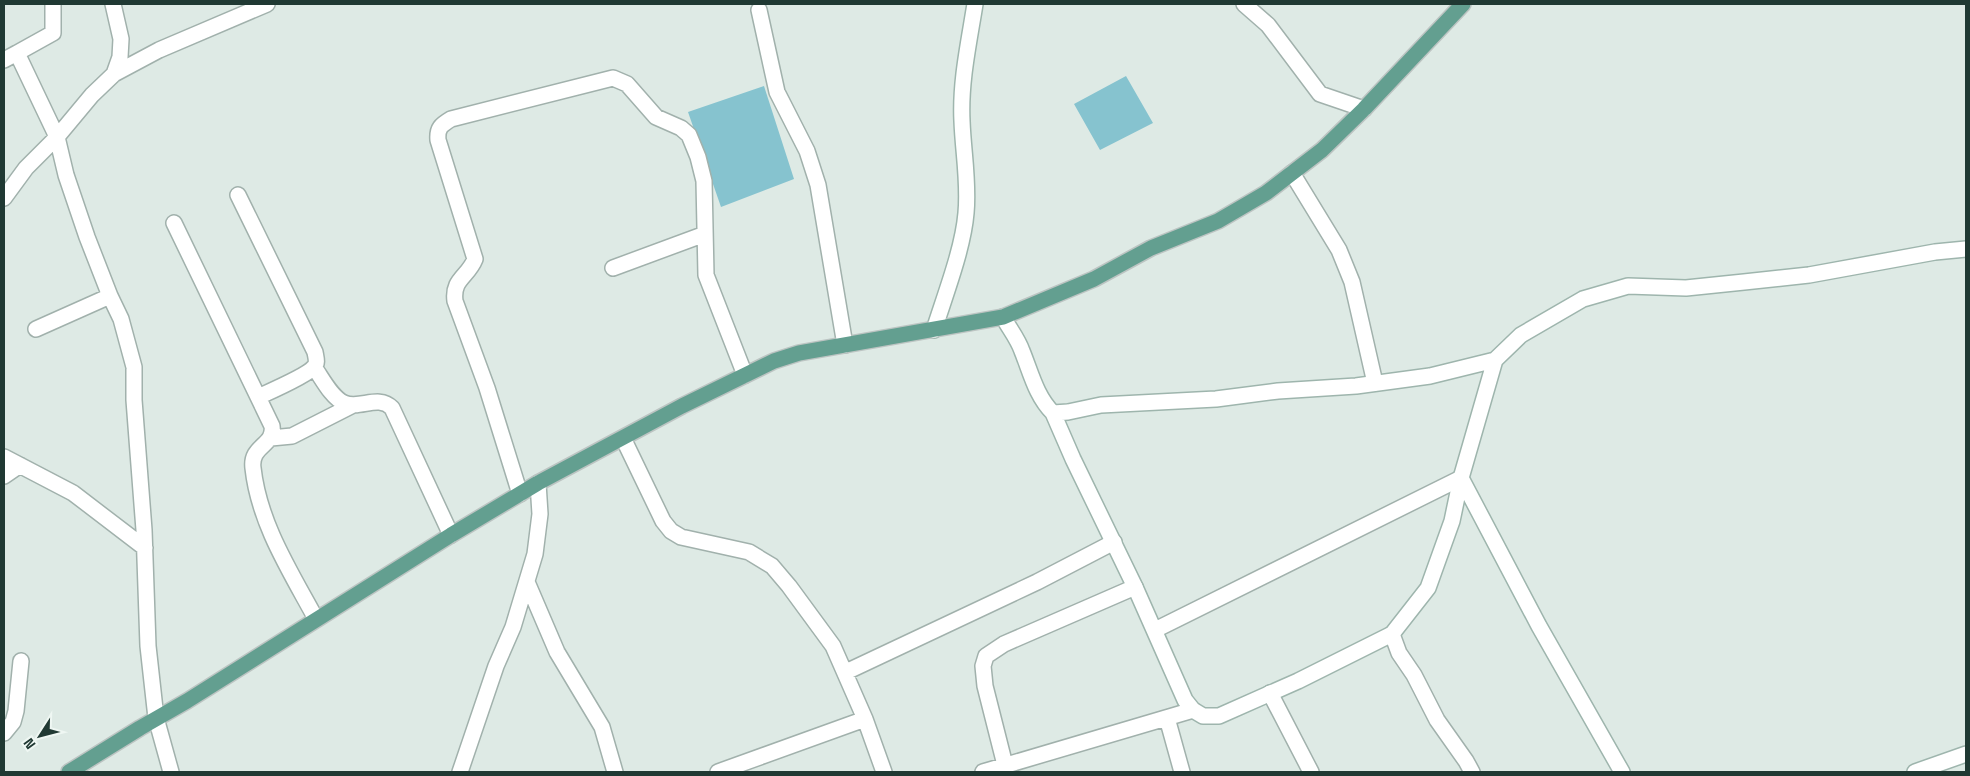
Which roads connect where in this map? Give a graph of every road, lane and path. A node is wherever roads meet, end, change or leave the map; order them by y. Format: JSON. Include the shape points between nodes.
{"nodes":[{"id":1,"x":52,"y":4,"type":"edge"},
{"id":2,"x":114,"y":4,"type":"edge"},
{"id":3,"x":267,"y":4,"type":"edge"},
{"id":4,"x":975,"y":4,"type":"edge"},
{"id":5,"x":1244,"y":4,"type":"edge"},
{"id":6,"x":1462,"y":4,"type":"edge"},
{"id":7,"x":759,"y":10,"type":"dead end"},
{"id":8,"x":11,"y":56,"type":"edge"},
{"id":9,"x":114,"y":74,"type":"junction"},
{"id":10,"x":1364,"y":109,"type":"junction"},
{"id":11,"x":57,"y":137,"type":"junction"},
{"id":12,"x":1292,"y":173,"type":"junction"},
{"id":13,"x":238,"y":195,"type":"dead end"},
{"id":14,"x":4,"y":198,"type":"edge"},
{"id":15,"x":174,"y":224,"type":"dead end"},
{"id":16,"x":705,"y":234,"type":"junction"},
{"id":17,"x":1966,"y":249,"type":"edge"},
{"id":18,"x":613,"y":268,"type":"dead end"},
{"id":19,"x":110,"y":296,"type":"junction"},
{"id":20,"x":1003,"y":317,"type":"junction"},
{"id":21,"x":36,"y":329,"type":"dead end"},
{"id":22,"x":934,"y":330,"type":"junction"},
{"id":23,"x":846,"y":345,"type":"junction"},
{"id":24,"x":1495,"y":360,"type":"junction"},
{"id":25,"x":314,"y":367,"type":"junction"},
{"id":26,"x":745,"y":375,"type":"junction"},
{"id":27,"x":1375,"y":383,"type":"junction"},
{"id":28,"x":258,"y":397,"type":"junction"},
{"id":29,"x":353,"y":405,"type":"junction"},
{"id":30,"x":1053,"y":413,"type":"junction"},
{"id":31,"x":271,"y":438,"type":"junction"},
{"id":32,"x":623,"y":438,"type":"junction"},
{"id":33,"x":4,"y":457,"type":"edge"},
{"id":34,"x":20,"y":465,"type":"junction"},
{"id":35,"x":4,"y":476,"type":"edge"},
{"id":36,"x":1461,"y":478,"type":"junction"},
{"id":37,"x":538,"y":483,"type":"junction"},
{"id":38,"x":520,"y":494,"type":"junction"},
{"id":39,"x":451,"y":535,"type":"junction"},
{"id":40,"x":1114,"y":542,"type":"junction"},
{"id":41,"x":145,"y":548,"type":"junction"},
{"id":42,"x":527,"y":582,"type":"junction"},
{"id":43,"x":1135,"y":587,"type":"junction"},
{"id":44,"x":316,"y":619,"type":"junction"},
{"id":45,"x":1155,"y":630,"type":"junction"},
{"id":46,"x":1392,"y":634,"type":"junction"},
{"id":47,"x":21,"y":661,"type":"dead end"},
{"id":48,"x":846,"y":672,"type":"junction"},
{"id":49,"x":1270,"y":693,"type":"junction"},
{"id":50,"x":1193,"y":710,"type":"junction"},
{"id":51,"x":156,"y":718,"type":"junction"},
{"id":52,"x":1167,"y":718,"type":"junction"},
{"id":53,"x":865,"y":719,"type":"junction"},
{"id":54,"x":4,"y":733,"type":"edge"},
{"id":55,"x":1966,"y":754,"type":"edge"},
{"id":56,"x":1005,"y":765,"type":"junction"},
{"id":57,"x":464,"y":769,"type":"edge"},
{"id":58,"x":69,"y":772,"type":"edge"},
{"id":59,"x":171,"y":772,"type":"edge"},
{"id":60,"x":615,"y":772,"type":"edge"},
{"id":61,"x":718,"y":772,"type":"edge"},
{"id":62,"x":884,"y":772,"type":"edge"},
{"id":63,"x":983,"y":772,"type":"edge"},
{"id":64,"x":1182,"y":772,"type":"edge"},
{"id":65,"x":1311,"y":772,"type":"edge"},
{"id":66,"x":1472,"y":772,"type":"edge"},
{"id":67,"x":1622,"y":772,"type":"edge"},
{"id":68,"x":1915,"y":772,"type":"edge"}],
"edges":[{"from":1,"to":8,"type":"street","via":[[53,33]]},
{"from":2,"to":9,"type":"street","via":[[121,39],[120,57]]},
{"from":3,"to":9,"type":"street","via":[[159,50]]},
{"from":4,"to":22,"type":"street","via":[[966,61],[962,119],[966,215]]},
{"from":5,"to":10,"type":"street","via":[[1268,25],[1320,94]]},
{"from":6,"to":10,"type":"main road"},
{"from":7,"to":23,"type":"street","via":[[777,92],[807,151],[818,185]]},
{"from":8,"to":11,"type":"street"},
{"from":9,"to":11,"type":"street"},
{"from":10,"to":12,"type":"main road","via":[[1322,150]]},
{"from":11,"to":14,"type":"street","via":[[26,168]]},
{"from":11,"to":19,"type":"street","via":[[66,175]]},
{"from":12,"to":20,"type":"main road","via":[[1218,222],[1152,248],[1094,279]]},
{"from":12,"to":27,"type":"street","via":[[1339,250],[1352,282]]},
{"from":13,"to":25,"type":"street","via":[[314,352],[317,361]]},
{"from":15,"to":28,"type":"street"},
{"from":16,"to":18,"type":"street"},
{"from":16,"to":26,"type":"street","via":[[706,275]]},
{"from":16,"to":38,"type":"street","via":[[704,181],[689,135],[656,117],[627,84],[613,78],[450,119],[441,125],[438,140],[475,259],[457,282],[455,301],[487,388]]},
{"from":17,"to":24,"type":"street","via":[[1809,275],[1686,288],[1628,286],[1584,299],[1520,335]]},
{"from":19,"to":21,"type":"street"},
{"from":19,"to":41,"type":"street","via":[[121,319],[134,366]]},
{"from":20,"to":22,"type":"main road"},
{"from":20,"to":30,"type":"street","via":[[1022,348],[1039,395]]},
{"from":22,"to":23,"type":"main road"},
{"from":23,"to":26,"type":"main road","via":[[799,353]]},
{"from":24,"to":27,"type":"street","via":[[1430,376]]},
{"from":24,"to":36,"type":"street"},
{"from":25,"to":28,"type":"street"},
{"from":25,"to":29,"type":"street","via":[[334,396]]},
{"from":26,"to":32,"type":"main road"},
{"from":27,"to":30,"type":"street","via":[[1216,399],[1101,406]]},
{"from":28,"to":31,"type":"street","via":[[272,426],[274,434]]},
{"from":29,"to":31,"type":"street","via":[[292,436]]},
{"from":29,"to":39,"type":"street","via":[[381,401],[392,408]]},
{"from":30,"to":40,"type":"street"},
{"from":31,"to":44,"type":"street","via":[[258,449],[253,467],[265,517]]},
{"from":32,"to":37,"type":"main road"},
{"from":32,"to":48,"type":"street","via":[[663,521],[672,531],[682,538],[750,552],[772,566],[828,638]]},
{"from":33,"to":34,"type":"street"},
{"from":34,"to":35,"type":"street"},
{"from":34,"to":41,"type":"street","via":[[72,493]]},
{"from":36,"to":45,"type":"street"},
{"from":36,"to":46,"type":"street","via":[[1452,521],[1428,588]]},
{"from":36,"to":67,"type":"street"},
{"from":37,"to":38,"type":"main road"},
{"from":37,"to":42,"type":"street","via":[[539,533]]},
{"from":38,"to":39,"type":"main road"},
{"from":39,"to":44,"type":"main road"},
{"from":40,"to":43,"type":"street"},
{"from":40,"to":48,"type":"street"},
{"from":41,"to":51,"type":"street","via":[[148,646]]},
{"from":42,"to":57,"type":"street","via":[[514,626],[496,666]]},
{"from":42,"to":60,"type":"street","via":[[557,652],[602,728]]},
{"from":43,"to":45,"type":"street"},
{"from":43,"to":56,"type":"street","via":[[1004,644],[986,656],[986,686]]},
{"from":44,"to":51,"type":"main road"},
{"from":45,"to":50,"type":"street","via":[[1185,700]]},
{"from":46,"to":49,"type":"street"},
{"from":46,"to":66,"type":"street","via":[[1399,653],[1437,720]]},
{"from":47,"to":54,"type":"street","via":[[16,710],[13,722]]},
{"from":48,"to":53,"type":"street"},
{"from":49,"to":50,"type":"street","via":[[1219,716],[1203,716]]},
{"from":49,"to":65,"type":"street"},
{"from":50,"to":52,"type":"street"},
{"from":51,"to":58,"type":"main road"},
{"from":51,"to":59,"type":"street"},
{"from":52,"to":56,"type":"street"},
{"from":52,"to":64,"type":"street"},
{"from":53,"to":61,"type":"street"},
{"from":53,"to":62,"type":"street"},
{"from":55,"to":68,"type":"street"},
{"from":56,"to":63,"type":"street"}]}
